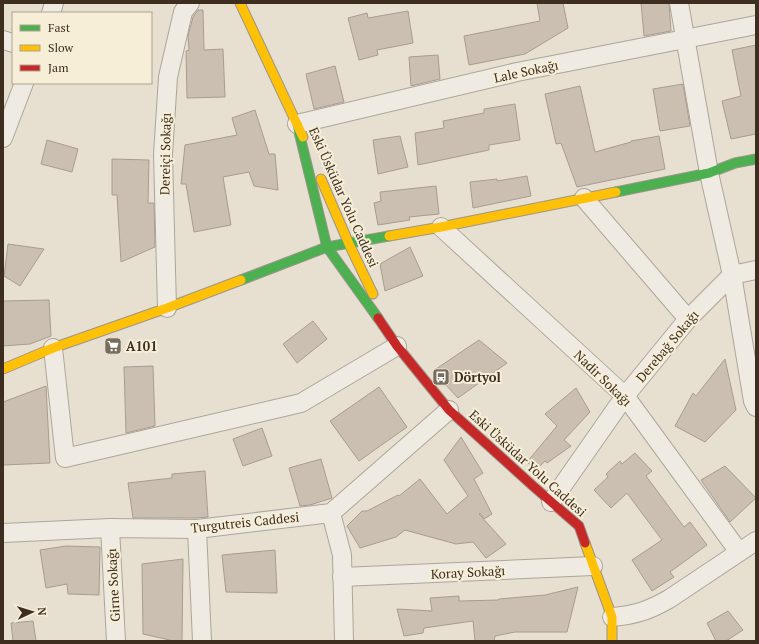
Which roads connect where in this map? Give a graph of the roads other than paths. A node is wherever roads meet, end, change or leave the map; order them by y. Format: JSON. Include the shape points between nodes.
{"nodes":[{"id":1,"x":190,"y":3,"type":"edge"},
{"id":2,"x":240,"y":3,"type":"edge"},
{"id":3,"x":679,"y":3,"type":"edge"},
{"id":4,"x":756,"y":25,"type":"edge"},
{"id":5,"x":685,"y":39,"type":"junction"},
{"id":6,"x":24,"y":84,"type":"edge"},
{"id":7,"x":297,"y":124,"type":"junction"},
{"id":8,"x":3,"y":138,"type":"edge"},
{"id":9,"x":756,"y":158,"type":"edge"},
{"id":10,"x":709,"y":173,"type":"junction"},
{"id":11,"x":584,"y":198,"type":"junction"},
{"id":12,"x":441,"y":227,"type":"junction"},
{"id":13,"x":349,"y":244,"type":"junction"},
{"id":14,"x":327,"y":248,"type":"junction"},
{"id":15,"x":756,"y":270,"type":"edge"},
{"id":16,"x":732,"y":275,"type":"junction"},
{"id":17,"x":167,"y":308,"type":"junction"},
{"id":18,"x":688,"y":318,"type":"junction"},
{"id":19,"x":397,"y":346,"type":"junction"},
{"id":20,"x":54,"y":348,"type":"junction"},
{"id":21,"x":3,"y":369,"type":"edge"},
{"id":22,"x":625,"y":396,"type":"junction"},
{"id":23,"x":756,"y":407,"type":"edge"},
{"id":24,"x":449,"y":410,"type":"junction"},
{"id":25,"x":551,"y":502,"type":"junction"},
{"id":26,"x":331,"y":513,"type":"junction"},
{"id":27,"x":110,"y":528,"type":"junction"},
{"id":28,"x":197,"y":529,"type":"junction"},
{"id":29,"x":3,"y":533,"type":"edge"},
{"id":30,"x":756,"y":541,"type":"edge"},
{"id":31,"x":738,"y":552,"type":"junction"},
{"id":32,"x":593,"y":566,"type":"junction"},
{"id":33,"x":342,"y":577,"type":"junction"},
{"id":34,"x":612,"y":617,"type":"junction"},
{"id":35,"x":116,"y":641,"type":"edge"},
{"id":36,"x":202,"y":641,"type":"edge"},
{"id":37,"x":344,"y":641,"type":"edge"},
{"id":38,"x":612,"y":641,"type":"edge"}],
"edges":[{"from":1,"to":17,"type":"street","name":"Dereiçi Sokağı","via":[[184,12],[168,77],[163,154]]},
{"from":2,"to":7,"type":"street","name":"Eski Üsküdar Yolu Caddesi"},
{"from":3,"to":5,"type":"street"},
{"from":4,"to":5,"type":"street","name":"Lale Sokağı"},
{"from":5,"to":7,"type":"street","name":"Lale Sokağı","via":[[517,72]]},
{"from":5,"to":10,"type":"street"},
{"from":6,"to":8,"type":"street"},
{"from":7,"to":13,"type":"street","name":"Eski Üsküdar Yolu Caddesi"},
{"from":7,"to":14,"type":"street","name":"Eski Üsküdar Yolu Caddesi"},
{"from":9,"to":10,"type":"street"},
{"from":10,"to":11,"type":"street"},
{"from":10,"to":16,"type":"street"},
{"from":11,"to":12,"type":"street"},
{"from":11,"to":18,"type":"street"},
{"from":12,"to":13,"type":"street"},
{"from":12,"to":22,"type":"street","name":"Nadir Sokağı"},
{"from":13,"to":14,"type":"street"},
{"from":13,"to":19,"type":"street","name":"Eski Üsküdar Yolu Caddesi"},
{"from":14,"to":17,"type":"street"},
{"from":14,"to":19,"type":"street","name":"Eski Üsküdar Yolu Caddesi"},
{"from":15,"to":16,"type":"street"},
{"from":16,"to":18,"type":"street","name":"Derebağ Sokağı"},
{"from":16,"to":23,"type":"street","via":[[753,402]]},
{"from":17,"to":20,"type":"street"},
{"from":18,"to":22,"type":"street","name":"Derebağ Sokağı"},
{"from":19,"to":20,"type":"street","via":[[301,403],[65,458]]},
{"from":19,"to":24,"type":"street","name":"Eski Üsküdar Yolu Caddesi"},
{"from":20,"to":21,"type":"street"},
{"from":22,"to":25,"type":"street","name":"Derebağ Sokağı"},
{"from":22,"to":31,"type":"street","name":"Nadir Sokağı"},
{"from":24,"to":25,"type":"street","name":"Eski Üsküdar Yolu Caddesi"},
{"from":24,"to":26,"type":"street"},
{"from":25,"to":32,"type":"street","name":"Eski Üsküdar Yolu Caddesi","via":[[579,526]]},
{"from":26,"to":28,"type":"street","name":"Turgutreis Caddesi"},
{"from":26,"to":33,"type":"street","via":[[342,555]]},
{"from":27,"to":28,"type":"street","name":"Turgutreis Caddesi"},
{"from":27,"to":29,"type":"street","name":"Turgutreis Caddesi"},
{"from":27,"to":35,"type":"street","name":"Girne Sokağı"},
{"from":28,"to":36,"type":"street"},
{"from":30,"to":31,"type":"street"},
{"from":31,"to":34,"type":"street","via":[[656,606],[627,616]]},
{"from":32,"to":33,"type":"street","name":"Koray Sokağı"},
{"from":32,"to":34,"type":"street","name":"Eski Üsküdar Yolu Caddesi"},
{"from":33,"to":37,"type":"street"},
{"from":34,"to":38,"type":"street","name":"Eski Üsküdar Yolu Caddesi"}]}
